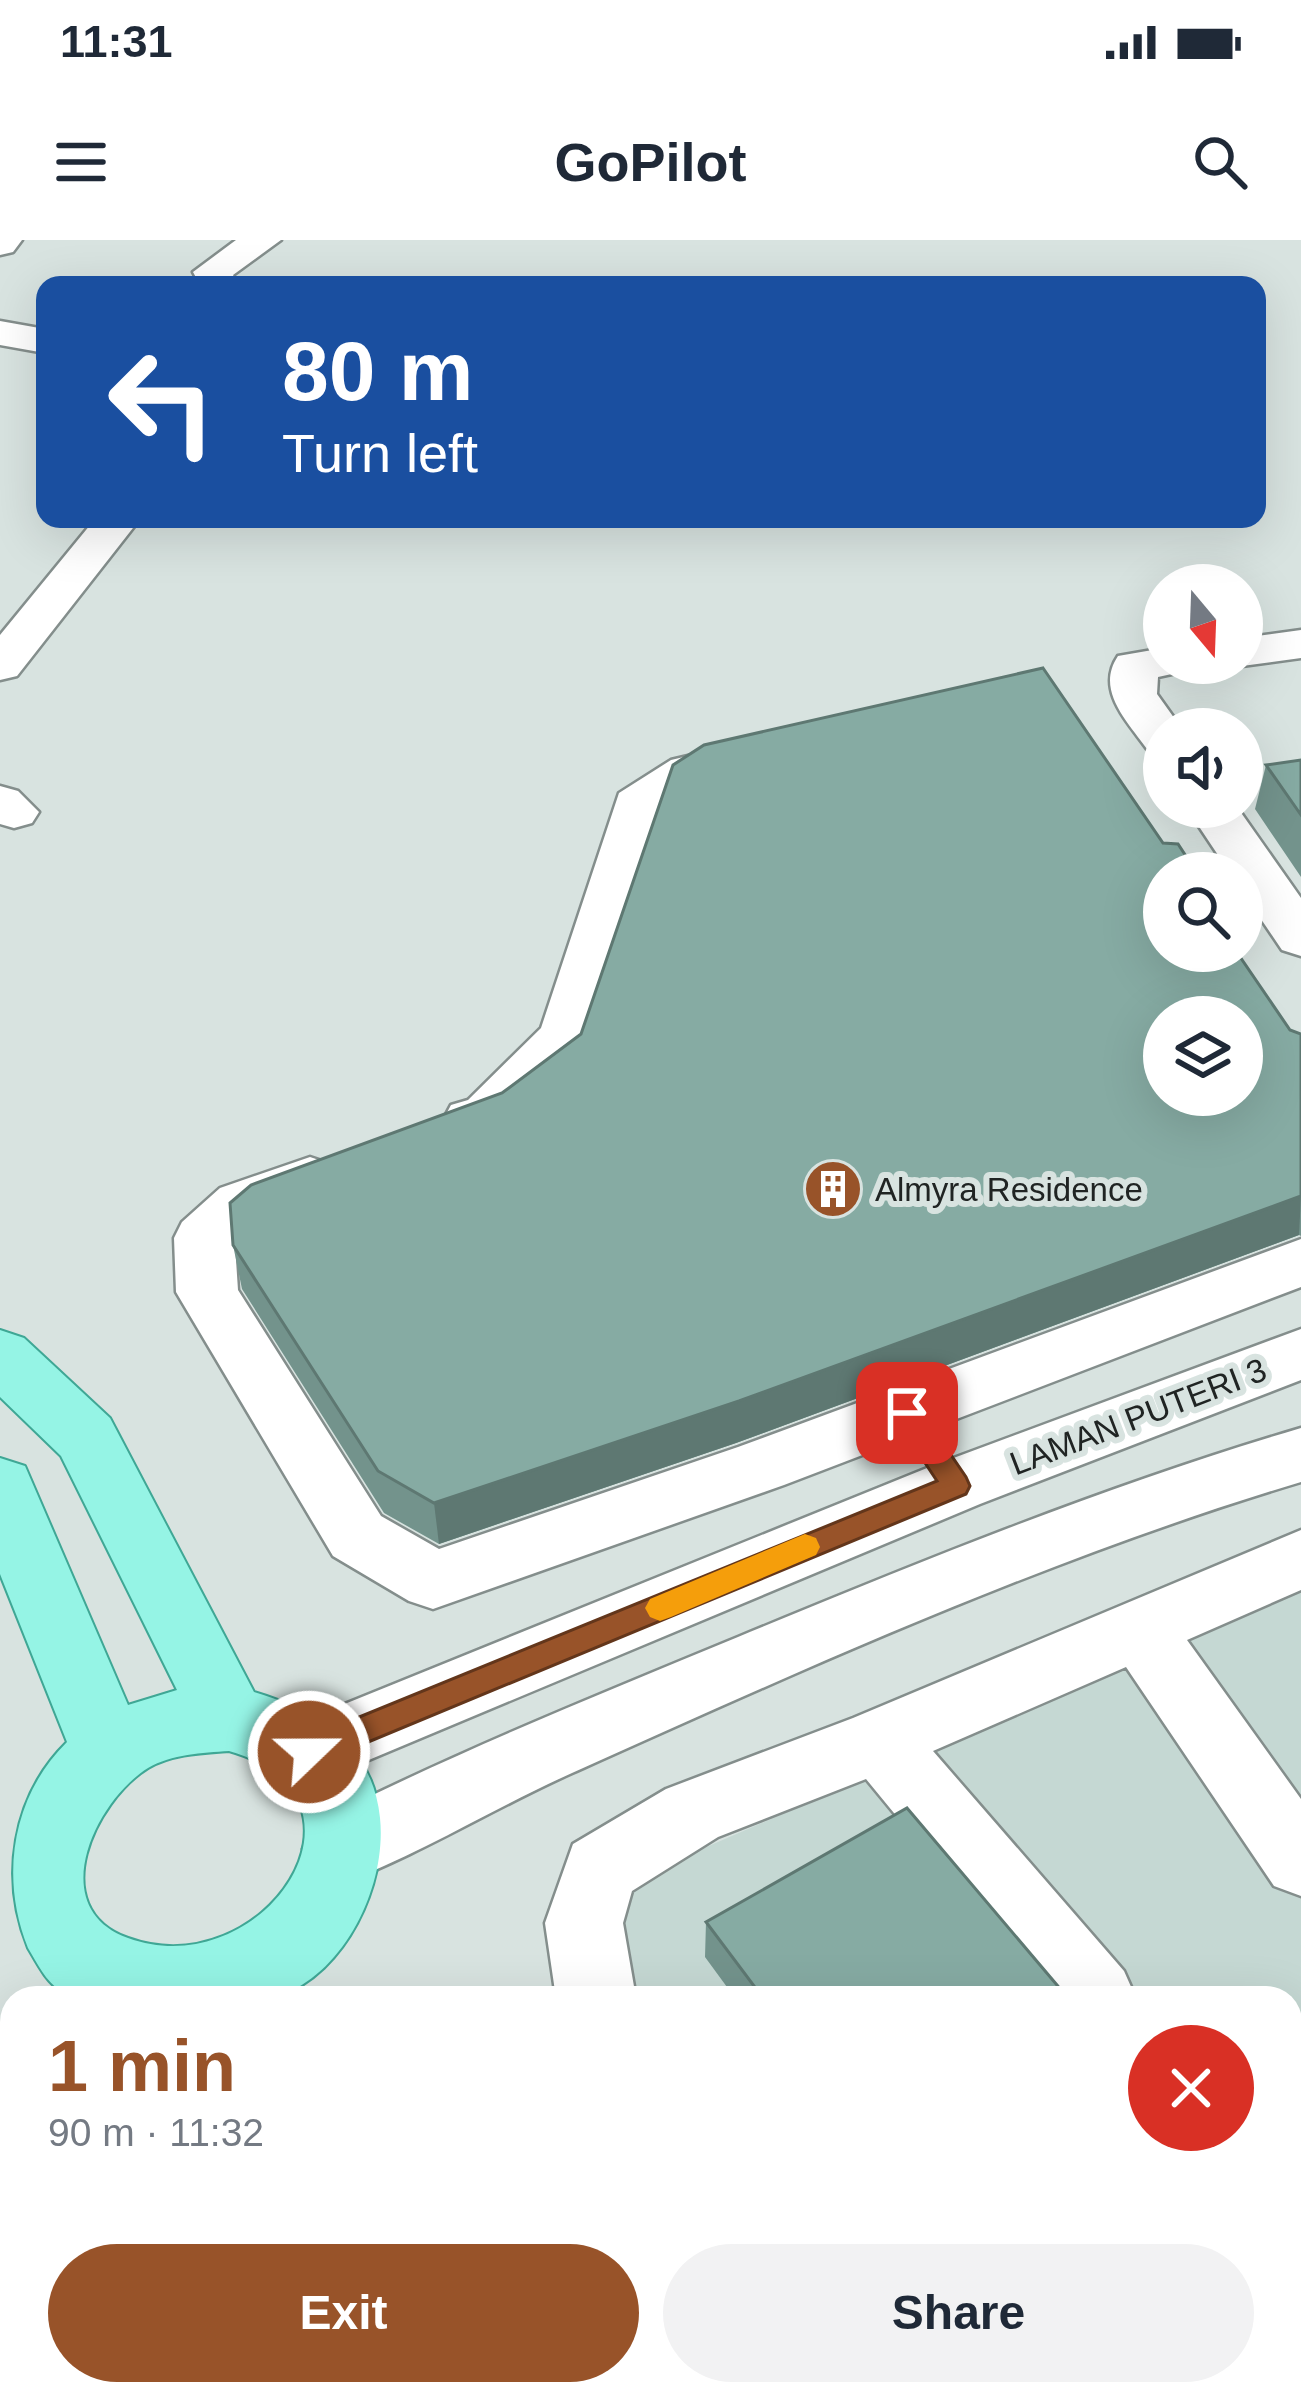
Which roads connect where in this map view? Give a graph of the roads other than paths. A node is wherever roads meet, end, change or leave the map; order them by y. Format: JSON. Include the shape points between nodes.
{"nodes":[{"id":1,"x":262,"y":240,"type":"edge"},
{"id":2,"x":214,"y":276,"type":"edge"},
{"id":3,"x":0,"y":333,"type":"edge"},
{"id":4,"x":36,"y":339,"type":"edge"},
{"id":5,"x":111,"y":528,"type":"edge"},
{"id":6,"x":1301,"y":644,"type":"edge"},
{"id":7,"x":1263,"y":649,"type":"edge"},
{"id":8,"x":1143,"y":665,"type":"edge"},
{"id":9,"x":0,"y":666,"type":"edge"},
{"id":10,"x":1143,"y":709,"type":"edge"},
{"id":11,"x":801,"y":744,"type":"edge"},
{"id":12,"x":1225,"y":828,"type":"edge"},
{"id":13,"x":1301,"y":938,"type":"edge"},
{"id":14,"x":427,"y":1136,"type":"edge"},
{"id":15,"x":365,"y":1159,"type":"edge"},
{"id":16,"x":1301,"y":1262,"type":"edge"},
{"id":17,"x":1301,"y":1354,"type":"edge"},
{"id":18,"x":0,"y":1356,"type":"edge"},
{"id":19,"x":1007,"y":1374,"type":"junction"},
{"id":20,"x":907,"y":1413,"type":"junction"},
{"id":21,"x":1055,"y":1448,"type":"junction"},
{"id":22,"x":1301,"y":1455,"type":"edge"},
{"id":23,"x":0,"y":1486,"type":"edge"},
{"id":24,"x":956,"y":1486,"type":"junction"},
{"id":25,"x":1106,"y":1520,"type":"junction"},
{"id":26,"x":1006,"y":1559,"type":"junction"},
{"id":27,"x":1301,"y":1559,"type":"edge"},
{"id":28,"x":1138,"y":1627,"type":"junction"},
{"id":29,"x":229,"y":1718,"type":"junction"},
{"id":30,"x":879,"y":1741,"type":"junction"},
{"id":31,"x":109,"y":1752,"type":"junction"},
{"id":32,"x":309,"y":1752,"type":"junction"},
{"id":33,"x":341,"y":1849,"type":"junction"},
{"id":34,"x":1301,"y":1862,"type":"edge"},
{"id":35,"x":289,"y":1975,"type":"edge"},
{"id":36,"x":142,"y":1986,"type":"edge"},
{"id":37,"x":209,"y":1986,"type":"edge"},
{"id":38,"x":594,"y":1986,"type":"edge"},
{"id":39,"x":1086,"y":1986,"type":"edge"}],
"edges":[{"from":1,"to":2,"type":"street"},
{"from":3,"to":4,"type":"street"},
{"from":5,"to":9,"type":"street"},
{"from":6,"to":7,"type":"street"},
{"from":8,"to":10,"type":"street","via":[[1135,666],[1133,694]]},
{"from":11,"to":14,"type":"street","via":[[689,771],[637,804],[567,1036],[489,1114]]},
{"from":12,"to":13,"type":"street"},
{"from":15,"to":20,"type":"street","via":[[241,1204],[205,1238],[206,1292],[357,1536],[433,1580]]},
{"from":16,"to":19,"type":"street"},
{"from":17,"to":21,"type":"street","name":"LAMAN PUTERI 3"},
{"from":18,"to":29,"type":"main road","via":[[86,1437]]},
{"from":19,"to":20,"type":"street"},
{"from":19,"to":21,"type":"street"},
{"from":20,"to":24,"type":"street"},
{"from":21,"to":24,"type":"street","name":"LAMAN PUTERI 3"},
{"from":21,"to":25,"type":"street"},
{"from":22,"to":25,"type":"street"},
{"from":23,"to":31,"type":"main road"},
{"from":24,"to":26,"type":"street"},
{"from":24,"to":32,"type":"street","name":"LAMAN PUTERI 3"},
{"from":25,"to":26,"type":"street"},
{"from":26,"to":33,"type":"street","via":[[441,1795]]},
{"from":27,"to":28,"type":"street"},
{"from":28,"to":30,"type":"street"},
{"from":28,"to":34,"type":"street"},
{"from":29,"to":31,"type":"main road","via":[[187,1720]]},
{"from":29,"to":32,"type":"main road"},
{"from":30,"to":38,"type":"street","via":[[692,1814],[600,1870],[584,1923]]},
{"from":30,"to":39,"type":"street"},
{"from":31,"to":36,"type":"main road","via":[[72,1788],[50,1832],[43,1879],[55,1923],[85,1960]]},
{"from":32,"to":33,"type":"main road","via":[[334,1787]]},
{"from":33,"to":35,"type":"main road","via":[[339,1873]]},
{"from":35,"to":37,"type":"main road"}]}
